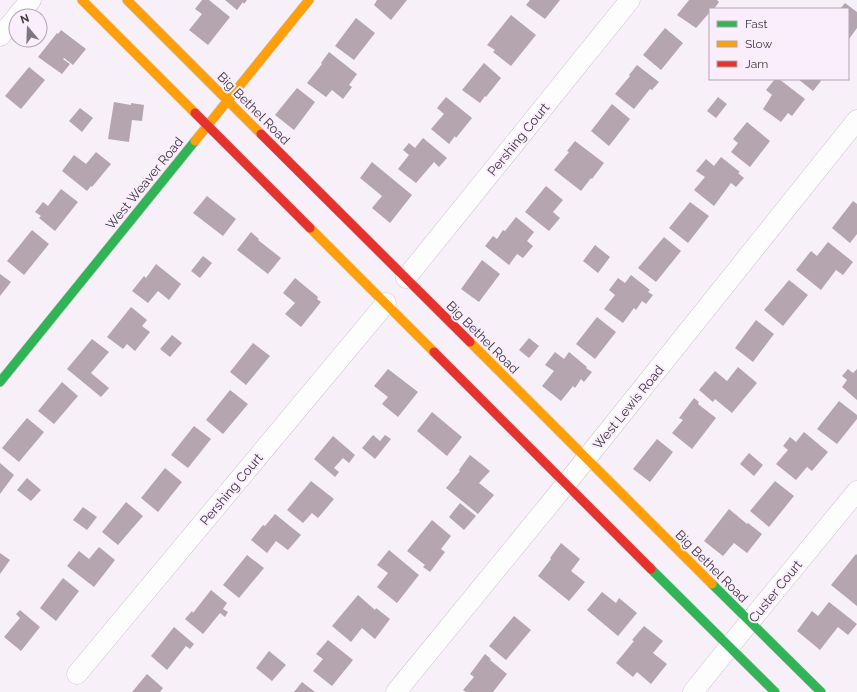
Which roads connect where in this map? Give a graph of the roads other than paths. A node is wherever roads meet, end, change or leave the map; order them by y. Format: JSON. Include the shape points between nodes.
{"nodes":[{"id":1,"x":32,"y":0,"type":"edge"},
{"id":2,"x":82,"y":0,"type":"edge"},
{"id":3,"x":127,"y":0,"type":"edge"},
{"id":4,"x":308,"y":0,"type":"edge"},
{"id":5,"x":630,"y":0,"type":"edge"},
{"id":6,"x":25,"y":8,"type":"edge"},
{"id":7,"x":8,"y":27,"type":"edge"},
{"id":8,"x":0,"y":36,"type":"edge"},
{"id":9,"x":228,"y":101,"type":"junction"},
{"id":10,"x":857,"y":120,"type":"edge"},
{"id":11,"x":208,"y":126,"type":"junction"},
{"id":12,"x":406,"y":278,"type":"junction"},
{"id":13,"x":386,"y":303,"type":"junction"},
{"id":14,"x":0,"y":382,"type":"edge"},
{"id":15,"x":586,"y":459,"type":"junction"},
{"id":16,"x":566,"y":484,"type":"junction"},
{"id":17,"x":857,"y":491,"type":"edge"},
{"id":18,"x":750,"y":622,"type":"junction"},
{"id":19,"x":729,"y":647,"type":"junction"},
{"id":20,"x":77,"y":674,"type":"dead end"},
{"id":21,"x":396,"y":692,"type":"edge"},
{"id":22,"x":693,"y":692,"type":"edge"},
{"id":23,"x":775,"y":692,"type":"edge"},
{"id":24,"x":821,"y":692,"type":"edge"}],
"edges":[{"from":1,"to":6,"type":"street"},
{"from":2,"to":11,"type":"main road"},
{"from":3,"to":9,"type":"main road","name":"Big Bethel Road"},
{"from":4,"to":9,"type":"main road","name":"West Weaver Road"},
{"from":5,"to":12,"type":"street","name":"Pershing Court"},
{"from":7,"to":8,"type":"street"},
{"from":9,"to":11,"type":"main road","name":"West Weaver Road"},
{"from":9,"to":12,"type":"main road","name":"Big Bethel Road"},
{"from":10,"to":15,"type":"street","name":"West Lewis Road"},
{"from":11,"to":13,"type":"main road"},
{"from":11,"to":14,"type":"main road","name":"West Weaver Road"},
{"from":12,"to":15,"type":"main road","name":"Big Bethel Road"},
{"from":13,"to":16,"type":"main road"},
{"from":13,"to":20,"type":"street","name":"Pershing Court"},
{"from":15,"to":16,"type":"street","name":"West Lewis Road"},
{"from":15,"to":18,"type":"main road","name":"Big Bethel Road"},
{"from":16,"to":19,"type":"main road"},
{"from":16,"to":21,"type":"street","name":"West Lewis Road"},
{"from":17,"to":18,"type":"street","name":"Custer Court"},
{"from":18,"to":19,"type":"street","name":"Custer Court"},
{"from":18,"to":24,"type":"main road","name":"Big Bethel Road"},
{"from":19,"to":22,"type":"street","name":"Custer Court"},
{"from":19,"to":23,"type":"main road"}]}
